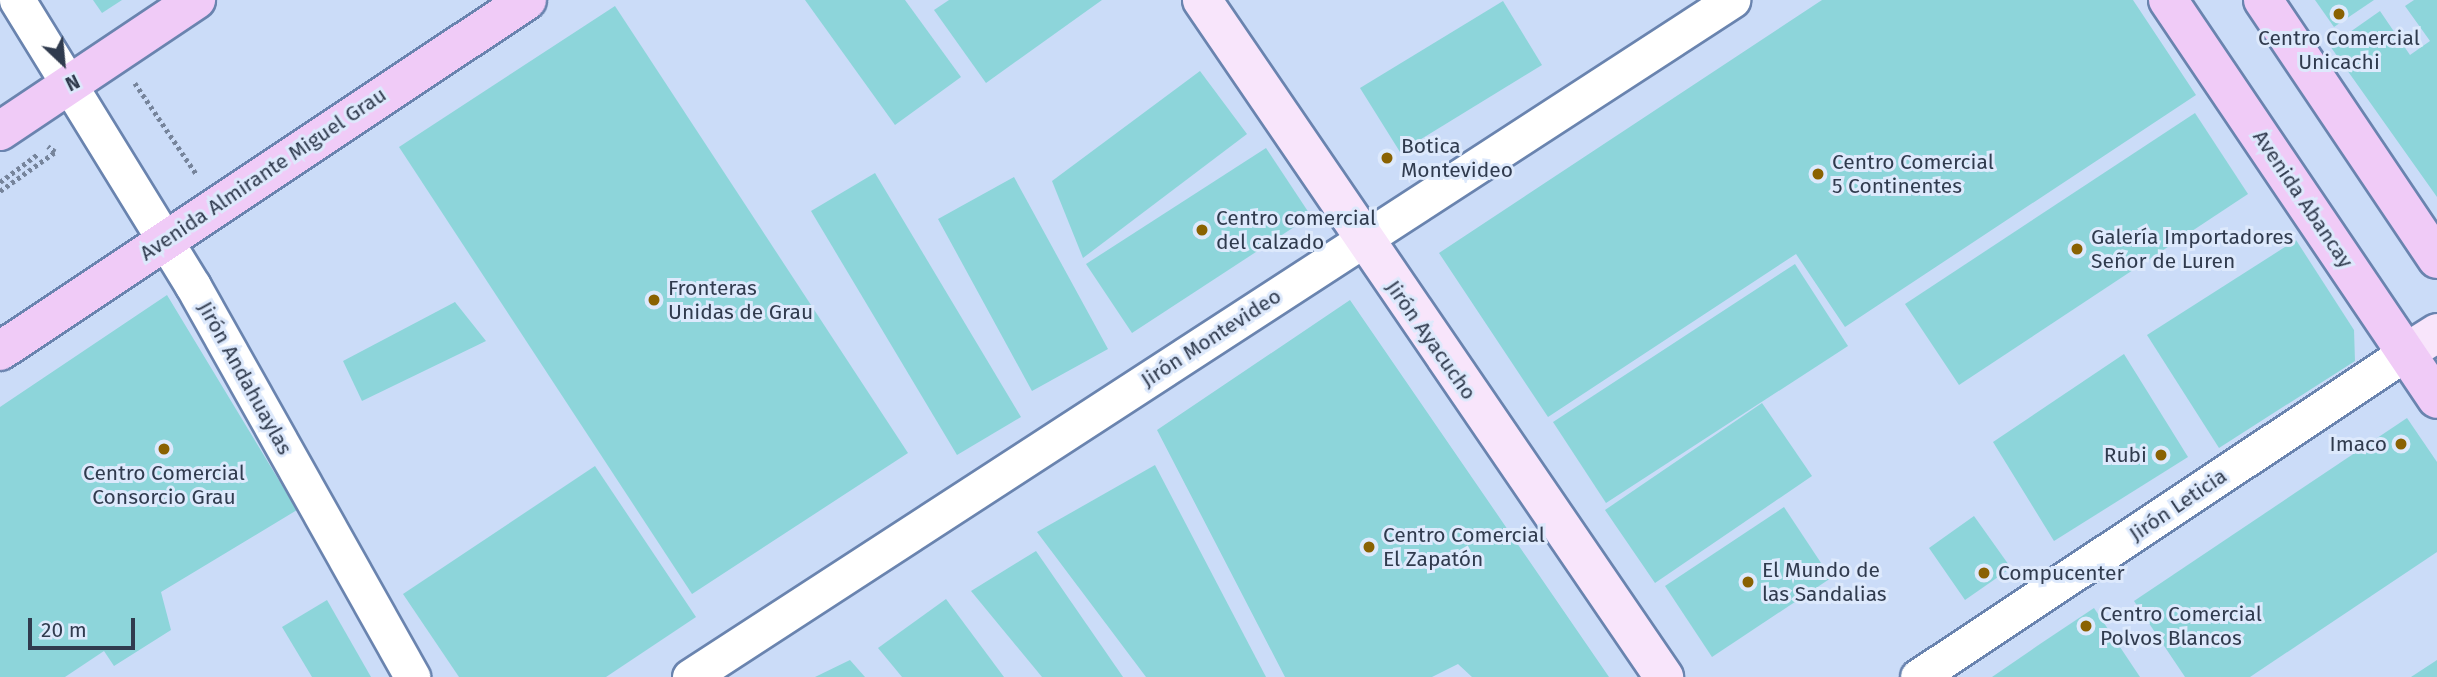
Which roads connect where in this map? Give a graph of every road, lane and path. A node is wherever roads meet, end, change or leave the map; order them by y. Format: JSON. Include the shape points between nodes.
{"nodes":[{"id":1,"x":17,"y":0,"type":"edge"},
{"id":2,"x":195,"y":0,"type":"edge"},
{"id":3,"x":527,"y":0,"type":"edge"},
{"id":4,"x":1202,"y":0,"type":"edge"},
{"id":5,"x":1732,"y":0,"type":"edge"},
{"id":6,"x":2168,"y":0,"type":"edge"},
{"id":7,"x":2263,"y":0,"type":"edge"},
{"id":8,"x":131,"y":79,"type":"dead end"},
{"id":9,"x":78,"y":96,"type":"junction"},
{"id":10,"x":0,"y":131,"type":"edge"},
{"id":11,"x":0,"y":182,"type":"edge"},
{"id":12,"x":205,"y":187,"type":"dead end"},
{"id":13,"x":0,"y":191,"type":"edge"},
{"id":14,"x":159,"y":229,"type":"junction"},
{"id":15,"x":1362,"y":241,"type":"junction"},
{"id":16,"x":2437,"y":259,"type":"edge"},
{"id":17,"x":2422,"y":342,"type":"edge"},
{"id":18,"x":0,"y":351,"type":"edge"},
{"id":19,"x":2437,"y":398,"type":"edge"},
{"id":20,"x":412,"y":677,"type":"edge"},
{"id":21,"x":690,"y":677,"type":"edge"},
{"id":22,"x":1664,"y":677,"type":"edge"},
{"id":23,"x":1918,"y":677,"type":"edge"}],
"edges":[{"from":1,"to":9,"type":"street","name":"Jirón Andahuaylas"},
{"from":2,"to":9,"type":"main road"},
{"from":3,"to":14,"type":"main road","name":"Avenida Almirante Miguel Grau"},
{"from":4,"to":15,"type":"street","name":"Jirón Ayacucho"},
{"from":5,"to":15,"type":"street","name":"Jirón Montevideo"},
{"from":6,"to":17,"type":"main road","name":"Avenida Abancay"},
{"from":7,"to":16,"type":"main road"},
{"from":8,"to":12,"type":"path"},
{"from":9,"to":10,"type":"main road"},
{"from":9,"to":14,"type":"street","name":"Jirón Andahuaylas"},
{"from":11,"to":13,"type":"path","via":[[50,145],[55,152]]},
{"from":14,"to":18,"type":"main road","name":"Avenida Almirante Miguel Grau"},
{"from":14,"to":20,"type":"street","name":"Jirón Andahuaylas"},
{"from":15,"to":21,"type":"street","name":"Jirón Montevideo"},
{"from":15,"to":22,"type":"street","name":"Jirón Ayacucho"},
{"from":17,"to":19,"type":"main road","name":"Avenida Abancay"},
{"from":17,"to":23,"type":"street","name":"Jirón Leticia"}]}
